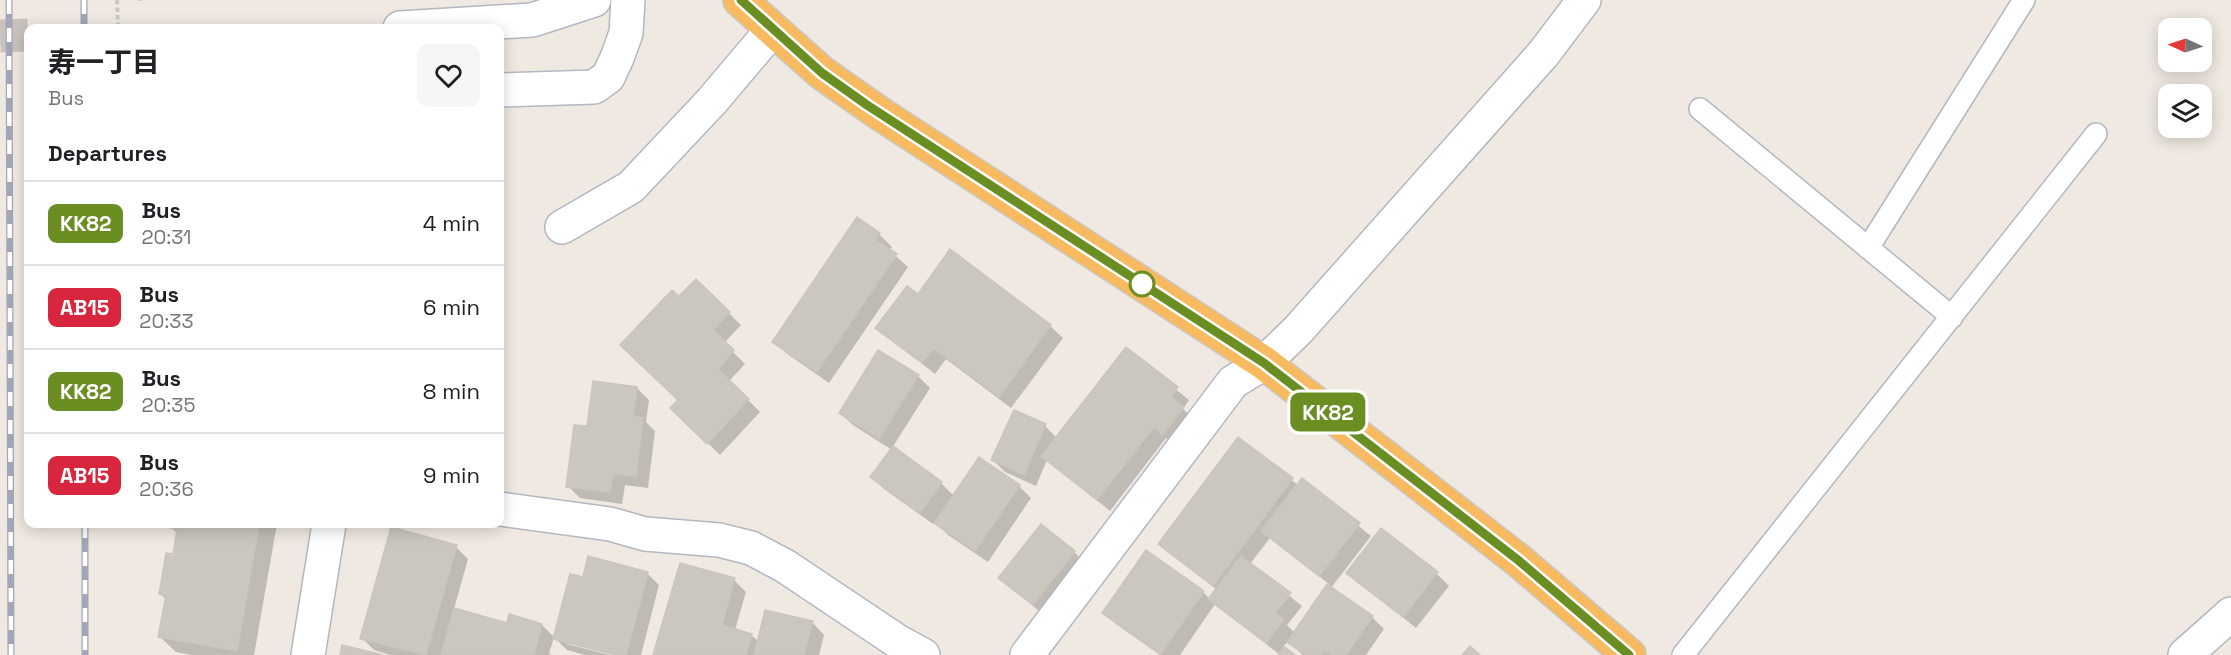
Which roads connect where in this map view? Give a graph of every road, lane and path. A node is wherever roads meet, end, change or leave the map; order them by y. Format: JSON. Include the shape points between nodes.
{"nodes":[{"id":1,"x":117,"y":0,"type":"edge"},
{"id":2,"x":594,"y":0,"type":"edge"},
{"id":3,"x":628,"y":0,"type":"edge"},
{"id":4,"x":740,"y":0,"type":"edge"},
{"id":5,"x":1584,"y":0,"type":"edge"},
{"id":6,"x":2024,"y":0,"type":"edge"},
{"id":7,"x":118,"y":24,"type":"edge"},
{"id":8,"x":466,"y":24,"type":"edge"},
{"id":9,"x":772,"y":30,"type":"junction"},
{"id":10,"x":504,"y":90,"type":"edge"},
{"id":11,"x":1700,"y":110,"type":"dead end"},
{"id":12,"x":2096,"y":134,"type":"dead end"},
{"id":13,"x":562,"y":227,"type":"dead end"},
{"id":14,"x":1868,"y":248,"type":"junction"},
{"id":15,"x":1952,"y":317,"type":"junction"},
{"id":16,"x":1264,"y":363,"type":"junction"},
{"id":17,"x":504,"y":510,"type":"edge"},
{"id":18,"x":329,"y":528,"type":"edge"},
{"id":19,"x":2231,"y":614,"type":"edge"},
{"id":20,"x":308,"y":655,"type":"edge"},
{"id":21,"x":922,"y":655,"type":"edge"},
{"id":22,"x":1027,"y":655,"type":"edge"},
{"id":23,"x":1629,"y":655,"type":"edge"},
{"id":24,"x":1683,"y":655,"type":"edge"},
{"id":25,"x":2185,"y":655,"type":"edge"}],
"edges":[{"from":1,"to":7,"type":"path","bridge":true},
{"from":2,"to":8,"type":"street","via":[[532,20]]},
{"from":3,"to":10,"type":"street","via":[[626,33],[608,77],[594,87]]},
{"from":4,"to":9,"type":"highway"},
{"from":5,"to":16,"type":"street","via":[[1544,53],[1298,330]]},
{"from":6,"to":14,"type":"lane"},
{"from":9,"to":13,"type":"street","via":[[631,187]]},
{"from":9,"to":16,"type":"highway","via":[[822,73],[882,115]]},
{"from":11,"to":14,"type":"lane"},
{"from":12,"to":15,"type":"lane"},
{"from":14,"to":15,"type":"lane"},
{"from":15,"to":24,"type":"lane"},
{"from":16,"to":22,"type":"street","via":[[1233,382]]},
{"from":16,"to":23,"type":"highway","via":[[1518,560]]},
{"from":17,"to":21,"type":"street","via":[[751,548],[786,566]]},
{"from":18,"to":20,"type":"street"},
{"from":19,"to":25,"type":"street"}]}
